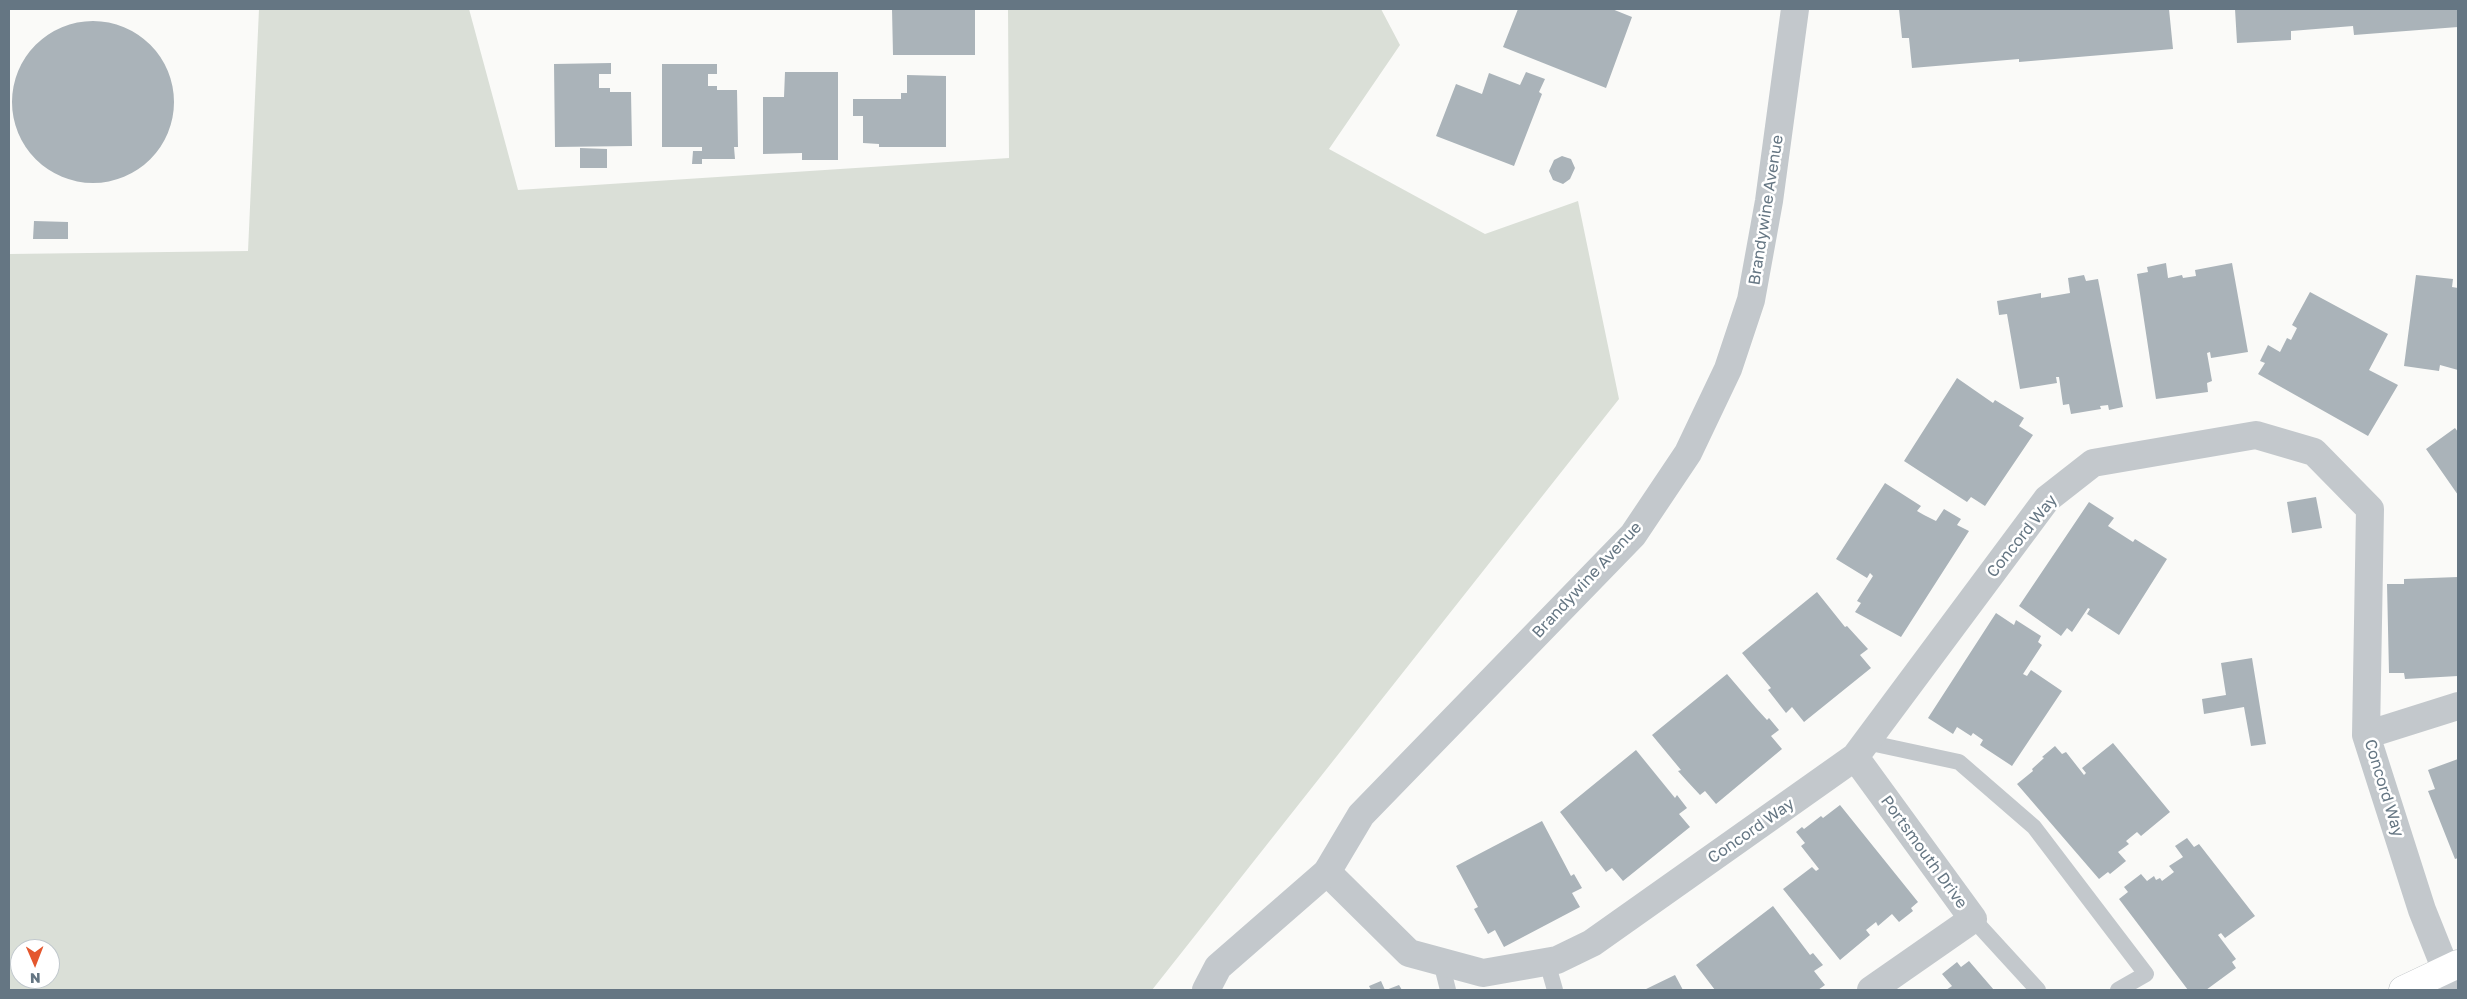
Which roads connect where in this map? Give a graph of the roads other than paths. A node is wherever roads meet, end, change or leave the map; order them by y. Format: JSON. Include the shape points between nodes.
{"nodes":[{"id":1,"x":1795,"y":9,"type":"edge"},
{"id":2,"x":2458,"y":706,"type":"edge"},
{"id":3,"x":2366,"y":735,"type":"junction"},
{"id":4,"x":1861,"y":749,"type":"junction"},
{"id":5,"x":1327,"y":872,"type":"junction"},
{"id":6,"x":1973,"y":919,"type":"junction"},
{"id":7,"x":1441,"y":962,"type":"junction"},
{"id":8,"x":1547,"y":962,"type":"junction"},
{"id":9,"x":2454,"y":975,"type":"edge"},
{"id":10,"x":1206,"y":990,"type":"edge"},
{"id":11,"x":1448,"y":990,"type":"edge"},
{"id":12,"x":1555,"y":990,"type":"edge"},
{"id":13,"x":1871,"y":990,"type":"edge"},
{"id":14,"x":2038,"y":990,"type":"edge"},
{"id":15,"x":2118,"y":990,"type":"edge"},
{"id":16,"x":2403,"y":990,"type":"edge"}],
"edges":[{"from":1,"to":5,"type":"street","name":"Brandywine Avenue","via":[[1770,201],[1751,300],[1728,369],[1688,453],[1632,535],[1361,815]]},
{"from":2,"to":3,"type":"street"},
{"from":3,"to":4,"type":"street","name":"Concord Way","via":[[2370,509],[2314,452],[2256,435],[2093,464],[2047,499]]},
{"from":3,"to":9,"type":"street","name":"Concord Way","via":[[2422,910]]},
{"from":4,"to":6,"type":"street","name":"Portsmouth Drive"},
{"from":4,"to":8,"type":"street","name":"Concord Way","via":[[1592,943]]},
{"from":4,"to":15,"type":"lane","via":[[1959,762],[2034,827],[2146,974]]},
{"from":5,"to":7,"type":"street","name":"Concord Way","via":[[1409,953]]},
{"from":5,"to":10,"type":"street","name":"Brandywine Avenue","via":[[1218,967]]},
{"from":6,"to":13,"type":"street","name":"Portsmouth Drive"},
{"from":6,"to":14,"type":"lane"},
{"from":7,"to":8,"type":"street","name":"Concord Way","via":[[1483,973]]},
{"from":7,"to":11,"type":"lane"},
{"from":8,"to":12,"type":"lane"},
{"from":9,"to":16,"type":"main road"}]}
